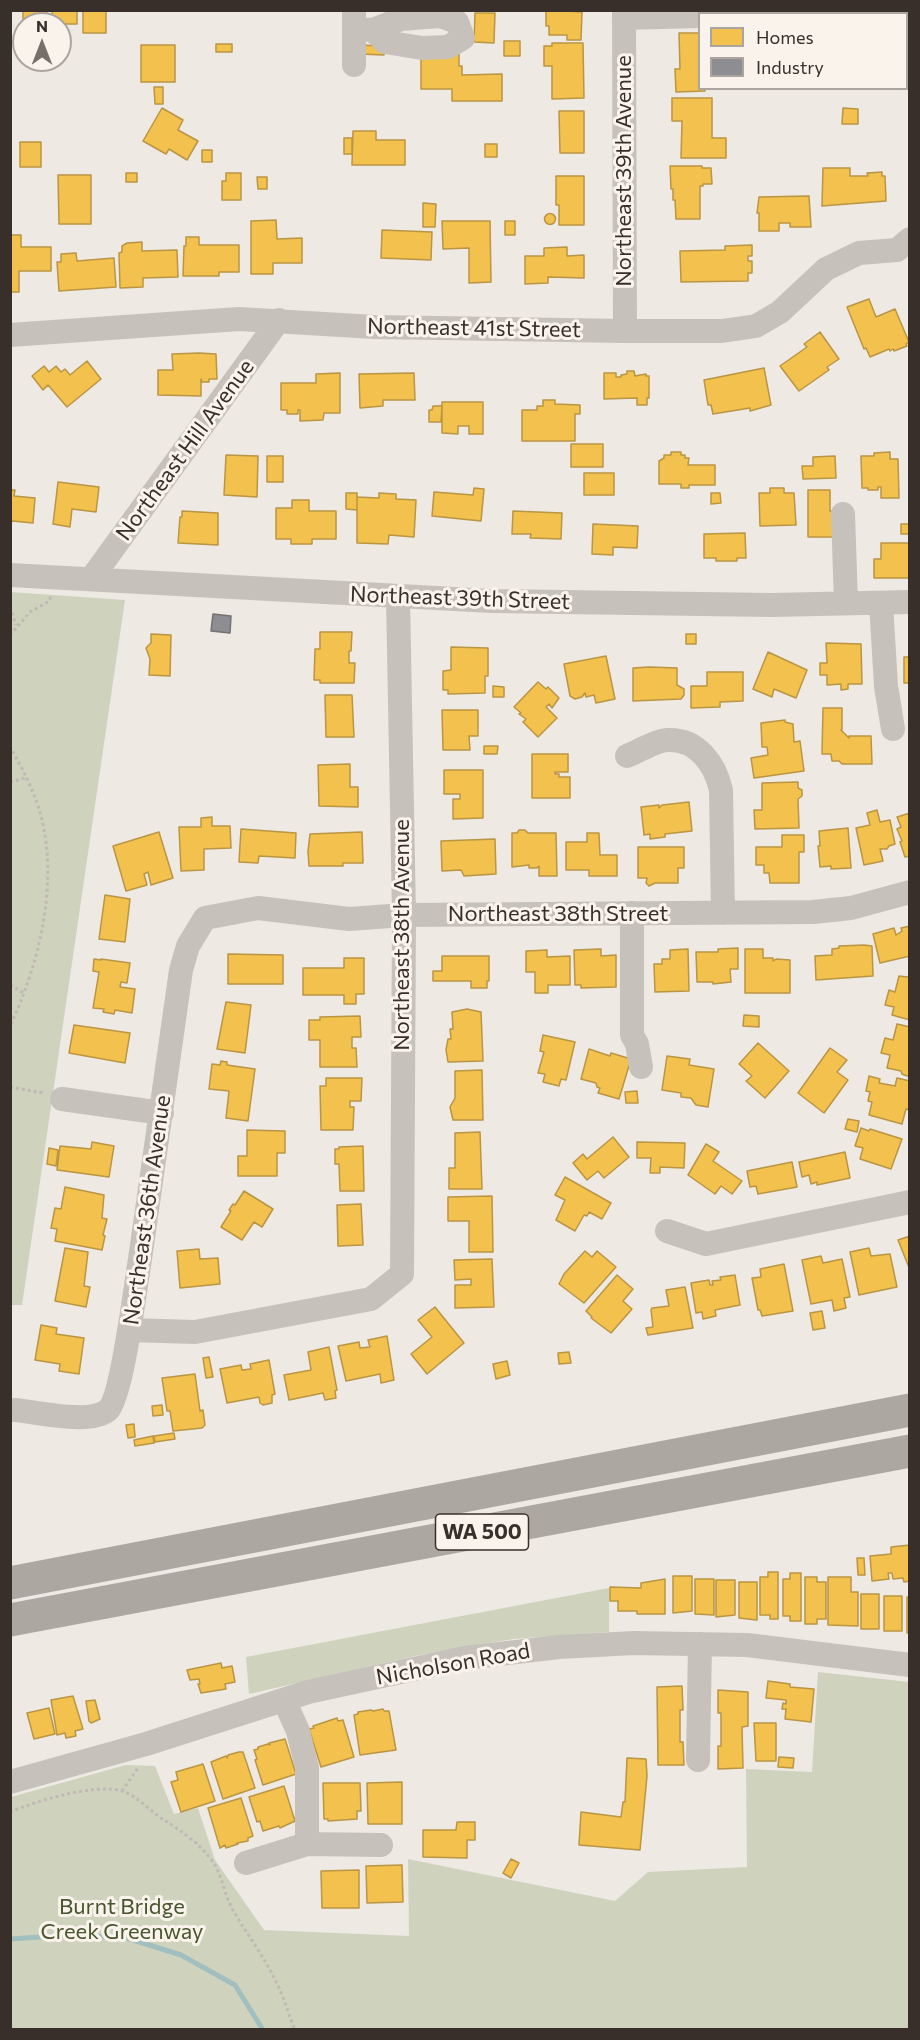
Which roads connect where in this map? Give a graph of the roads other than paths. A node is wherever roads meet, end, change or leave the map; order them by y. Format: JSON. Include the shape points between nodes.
{"nodes":[{"id":1,"x":624,"y":14,"type":"edge"},
{"id":2,"x":698,"y":16,"type":"edge"},
{"id":3,"x":360,"y":23,"type":"edge"},
{"id":4,"x":354,"y":65,"type":"dead end"},
{"id":5,"x":909,"y":240,"type":"edge"},
{"id":6,"x":279,"y":320,"type":"junction"},
{"id":7,"x":625,"y":331,"type":"junction"},
{"id":8,"x":10,"y":335,"type":"edge"},
{"id":9,"x":843,"y":514,"type":"dead end"},
{"id":10,"x":10,"y":575,"type":"edge"},
{"id":11,"x":91,"y":579,"type":"junction"},
{"id":12,"x":398,"y":597,"type":"junction"},
{"id":13,"x":909,"y":602,"type":"edge"},
{"id":14,"x":846,"y":603,"type":"junction"},
{"id":15,"x":881,"y":603,"type":"junction"},
{"id":16,"x":893,"y":729,"type":"dead end"},
{"id":17,"x":627,"y":756,"type":"dead end"},
{"id":18,"x":909,"y":892,"type":"edge"},
{"id":19,"x":632,"y":913,"type":"junction"},
{"id":20,"x":723,"y":913,"type":"junction"},
{"id":21,"x":404,"y":915,"type":"junction"},
{"id":22,"x":205,"y":918,"type":"joint"},
{"id":23,"x":641,"y":1067,"type":"dead end"},
{"id":24,"x":62,"y":1099,"type":"road end"},
{"id":25,"x":162,"y":1113,"type":"junction"},
{"id":26,"x":909,"y":1202,"type":"edge"},
{"id":27,"x":667,"y":1231,"type":"dead end"},
{"id":28,"x":129,"y":1330,"type":"junction"},
{"id":29,"x":15,"y":1410,"type":"dead end"},
{"id":30,"x":909,"y":1410,"type":"edge"},
{"id":31,"x":909,"y":1451,"type":"edge"},
{"id":32,"x":10,"y":1583,"type":"edge"},
{"id":33,"x":10,"y":1619,"type":"edge"},
{"id":34,"x":700,"y":1644,"type":"junction"},
{"id":35,"x":909,"y":1665,"type":"edge"},
{"id":36,"x":284,"y":1700,"type":"junction"},
{"id":37,"x":698,"y":1760,"type":"dead end"},
{"id":38,"x":10,"y":1782,"type":"edge"},
{"id":39,"x":307,"y":1844,"type":"junction"},
{"id":40,"x":381,"y":1845,"type":"dead end"},
{"id":41,"x":246,"y":1863,"type":"dead end"}],
"edges":[{"from":1,"to":2,"type":"street"},
{"from":1,"to":7,"type":"street","name":"Northeast 39th Avenue"},
{"from":3,"to":4,"type":"street"},
{"from":5,"to":7,"type":"street","name":"Northeast 41st Street","via":[[897,250],[859,253],[826,269],[780,312],[756,326],[722,331]]},
{"from":6,"to":7,"type":"street","name":"Northeast 41st Street","via":[[375,327]]},
{"from":6,"to":8,"type":"street","name":"Northeast 41st Street","via":[[240,319]]},
{"from":6,"to":11,"type":"street","name":"Northeast Hill Avenue"},
{"from":9,"to":14,"type":"street"},
{"from":10,"to":11,"type":"street","name":"Northeast 39th Street"},
{"from":11,"to":12,"type":"street","name":"Northeast 39th Street"},
{"from":12,"to":14,"type":"street","name":"Northeast 39th Street"},
{"from":12,"to":21,"type":"street","name":"Northeast 38th Avenue"},
{"from":13,"to":15,"type":"street","name":"Northeast 39th Street"},
{"from":14,"to":15,"type":"street","name":"Northeast 39th Street"},
{"from":15,"to":16,"type":"street"},
{"from":17,"to":20,"type":"street","via":[[666,740],[685,742],[701,751],[718,774]]},
{"from":18,"to":20,"type":"street","name":"Northeast 38th Street","via":[[852,908]]},
{"from":19,"to":20,"type":"street","name":"Northeast 38th Street"},
{"from":19,"to":21,"type":"street","name":"Northeast 38th Street"},
{"from":19,"to":23,"type":"street","via":[[632,1035]]},
{"from":21,"to":22,"type":"street","name":"Northeast 38th Street","via":[[349,919],[258,908]]},
{"from":21,"to":28,"type":"street","name":"Northeast 38th Avenue","via":[[402,1274],[371,1299],[195,1332]]},
{"from":22,"to":25,"type":"street","name":"Northeast 36th Avenue","via":[[188,946],[181,970]]},
{"from":24,"to":25,"type":"street"},
{"from":25,"to":28,"type":"street","name":"Northeast 36th Avenue"},
{"from":26,"to":27,"type":"street","via":[[706,1244]]},
{"from":28,"to":29,"type":"street","name":"Northeast 36th Avenue","via":[[110,1408],[98,1416],[79,1417]]},
{"from":30,"to":32,"type":"highway","number":"WA 500"},
{"from":31,"to":33,"type":"highway","number":"WA 500"},
{"from":34,"to":35,"type":"street","name":"Nicholson Road","via":[[747,1645]]},
{"from":34,"to":36,"type":"street","name":"Nicholson Road","via":[[559,1647],[465,1658]]},
{"from":34,"to":37,"type":"street"},
{"from":36,"to":38,"type":"street","name":"Nicholson Road"},
{"from":36,"to":39,"type":"street","via":[[298,1731],[307,1768]]},
{"from":39,"to":40,"type":"street"},
{"from":39,"to":41,"type":"street"}]}
